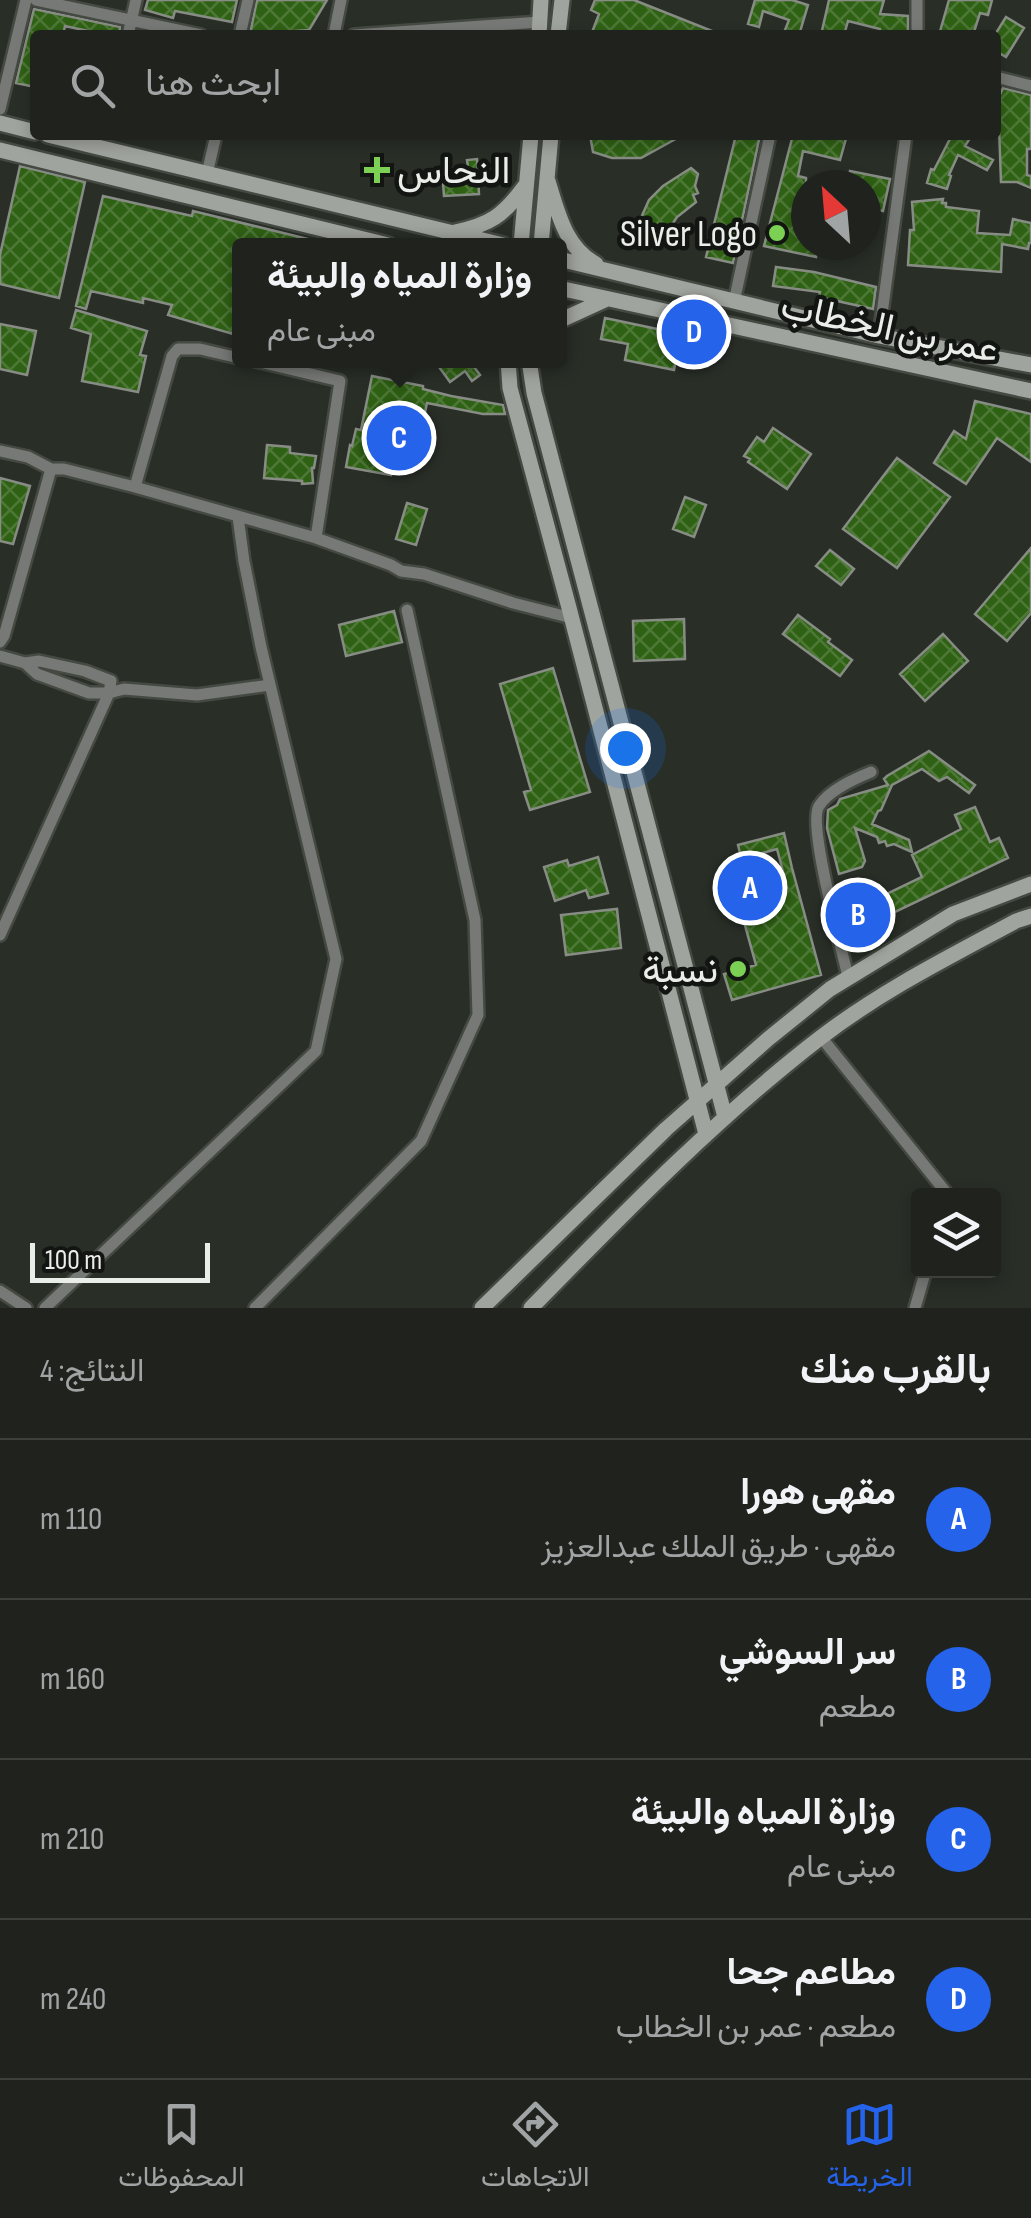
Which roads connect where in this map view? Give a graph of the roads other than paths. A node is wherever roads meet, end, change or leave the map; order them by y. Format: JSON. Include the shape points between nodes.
{"nodes":[{"id":1,"x":26,"y":0,"type":"edge"},
{"id":2,"x":36,"y":0,"type":"edge"},
{"id":3,"x":136,"y":0,"type":"edge"},
{"id":4,"x":248,"y":0,"type":"edge"},
{"id":5,"x":342,"y":0,"type":"edge"},
{"id":6,"x":542,"y":0,"type":"edge"},
{"id":7,"x":562,"y":0,"type":"edge"},
{"id":8,"x":917,"y":0,"type":"edge"},
{"id":9,"x":131,"y":20,"type":"junction"},
{"id":10,"x":539,"y":29,"type":"edge"},
{"id":11,"x":129,"y":30,"type":"edge"},
{"id":12,"x":178,"y":30,"type":"edge"},
{"id":13,"x":241,"y":30,"type":"edge"},
{"id":14,"x":335,"y":30,"type":"edge"},
{"id":15,"x":508,"y":30,"type":"edge"},
{"id":16,"x":559,"y":30,"type":"edge"},
{"id":17,"x":917,"y":30,"type":"edge"},
{"id":18,"x":1001,"y":78,"type":"edge"},
{"id":19,"x":1031,"y":86,"type":"edge"},
{"id":20,"x":0,"y":109,"type":"edge"},
{"id":21,"x":0,"y":124,"type":"edge"},
{"id":22,"x":30,"y":131,"type":"edge"},
{"id":23,"x":215,"y":140,"type":"edge"},
{"id":24,"x":531,"y":140,"type":"edge"},
{"id":25,"x":551,"y":140,"type":"edge"},
{"id":26,"x":769,"y":140,"type":"edge"},
{"id":27,"x":905,"y":140,"type":"edge"},
{"id":28,"x":102,"y":141,"type":"edge"},
{"id":29,"x":0,"y":150,"type":"edge"},
{"id":30,"x":207,"y":174,"type":"junction"},
{"id":31,"x":548,"y":182,"type":"junction"},
{"id":32,"x":527,"y":183,"type":"junction"},
{"id":33,"x":450,"y":232,"type":"junction"},
{"id":34,"x":356,"y":238,"type":"edge"},
{"id":35,"x":473,"y":238,"type":"edge"},
{"id":36,"x":521,"y":238,"type":"edge"},
{"id":37,"x":542,"y":238,"type":"edge"},
{"id":38,"x":567,"y":261,"type":"edge"},
{"id":39,"x":608,"y":271,"type":"junction"},
{"id":40,"x":567,"y":290,"type":"edge"},
{"id":41,"x":607,"y":299,"type":"junction"},
{"id":42,"x":734,"y":302,"type":"junction"},
{"id":43,"x":567,"y":317,"type":"edge"},
{"id":44,"x":880,"y":336,"type":"junction"},
{"id":45,"x":232,"y":356,"type":"edge"},
{"id":46,"x":1031,"y":365,"type":"edge"},
{"id":47,"x":286,"y":368,"type":"edge"},
{"id":48,"x":508,"y":368,"type":"edge"},
{"id":49,"x":530,"y":368,"type":"edge"},
{"id":50,"x":1031,"y":391,"type":"edge"},
{"id":51,"x":0,"y":451,"type":"edge"},
{"id":52,"x":51,"y":470,"type":"junction"},
{"id":53,"x":134,"y":487,"type":"junction"},
{"id":54,"x":238,"y":518,"type":"junction"},
{"id":55,"x":316,"y":538,"type":"junction"},
{"id":56,"x":407,"y":610,"type":"dead end"},
{"id":57,"x":572,"y":618,"type":"junction"},
{"id":58,"x":0,"y":642,"type":"edge"},
{"id":59,"x":0,"y":656,"type":"edge"},
{"id":60,"x":25,"y":663,"type":"junction"},
{"id":61,"x":270,"y":684,"type":"junction"},
{"id":62,"x":109,"y":693,"type":"junction"},
{"id":63,"x":871,"y":772,"type":"dead end"},
{"id":64,"x":1031,"y":884,"type":"edge"},
{"id":65,"x":1031,"y":916,"type":"edge"},
{"id":66,"x":0,"y":936,"type":"edge"},
{"id":67,"x":848,"y":977,"type":"junction"},
{"id":68,"x":821,"y":1038,"type":"junction"},
{"id":69,"x":705,"y":1041,"type":"junction"},
{"id":70,"x":752,"y":1053,"type":"junction"},
{"id":71,"x":716,"y":1084,"type":"junction"},
{"id":72,"x":696,"y":1102,"type":"junction"},
{"id":73,"x":725,"y":1117,"type":"junction"},
{"id":74,"x":706,"y":1134,"type":"junction"},
{"id":75,"x":943,"y":1188,"type":"edge"},
{"id":76,"x":924,"y":1278,"type":"edge"},
{"id":77,"x":0,"y":1291,"type":"edge"},
{"id":78,"x":26,"y":1308,"type":"edge"},
{"id":79,"x":45,"y":1308,"type":"edge"},
{"id":80,"x":255,"y":1308,"type":"edge"},
{"id":81,"x":482,"y":1308,"type":"edge"},
{"id":82,"x":531,"y":1308,"type":"edge"},
{"id":83,"x":915,"y":1308,"type":"edge"}],
"edges":[{"from":1,"to":20,"type":"street"},
{"from":2,"to":9,"type":"street"},
{"from":3,"to":9,"type":"street"},
{"from":4,"to":13,"type":"street"},
{"from":5,"to":14,"type":"street"},
{"from":6,"to":10,"type":"street"},
{"from":7,"to":16,"type":"street"},
{"from":8,"to":17,"type":"street"},
{"from":9,"to":11,"type":"street"},
{"from":9,"to":12,"type":"street"},
{"from":10,"to":15,"type":"street"},
{"from":18,"to":19,"type":"street"},
{"from":21,"to":22,"type":"street"},
{"from":23,"to":30,"type":"street"},
{"from":24,"to":32,"type":"street"},
{"from":25,"to":31,"type":"street"},
{"from":26,"to":42,"type":"street"},
{"from":27,"to":44,"type":"street"},
{"from":28,"to":30,"type":"street"},
{"from":29,"to":34,"type":"street"},
{"from":30,"to":33,"type":"street"},
{"from":31,"to":37,"type":"street"},
{"from":31,"to":39,"type":"street","via":[[568,236],[586,259]]},
{"from":32,"to":33,"type":"street","via":[[499,216]]},
{"from":32,"to":36,"type":"street"},
{"from":33,"to":35,"type":"street"},
{"from":38,"to":39,"type":"street","name":"عمر بن الخطاب"},
{"from":39,"to":42,"type":"street","name":"عمر بن الخطاب"},
{"from":40,"to":41,"type":"street","name":"عمر بن الخطاب"},
{"from":41,"to":43,"type":"street"},
{"from":41,"to":50,"type":"street","name":"عمر بن الخطاب"},
{"from":42,"to":44,"type":"street","name":"عمر بن الخطاب"},
{"from":44,"to":46,"type":"street","name":"عمر بن الخطاب"},
{"from":45,"to":53,"type":"street","via":[[200,349],[178,349],[172,356]]},
{"from":47,"to":55,"type":"street","via":[[340,381]]},
{"from":48,"to":57,"type":"street"},
{"from":49,"to":69,"type":"street"},
{"from":51,"to":52,"type":"street","via":[[28,456]]},
{"from":52,"to":53,"type":"street"},
{"from":52,"to":58,"type":"street"},
{"from":53,"to":54,"type":"street"},
{"from":54,"to":55,"type":"street"},
{"from":54,"to":61,"type":"street"},
{"from":55,"to":57,"type":"street","via":[[400,571]]},
{"from":56,"to":80,"type":"street","via":[[475,920],[478,1015],[421,1142]]},
{"from":57,"to":72,"type":"street"},
{"from":59,"to":60,"type":"street"},
{"from":60,"to":62,"type":"street","via":[[89,693]]},
{"from":60,"to":62,"type":"street","via":[[85,671],[111,681]]},
{"from":61,"to":62,"type":"street","via":[[197,695]]},
{"from":61,"to":79,"type":"street","via":[[336,959],[316,1051]]},
{"from":62,"to":66,"type":"street"},
{"from":63,"to":67,"type":"street","via":[[851,780],[816,812]]},
{"from":64,"to":67,"type":"street","via":[[953,914]]},
{"from":65,"to":68,"type":"street","via":[[878,998]]},
{"from":67,"to":70,"type":"street"},
{"from":68,"to":73,"type":"street"},
{"from":68,"to":75,"type":"street"},
{"from":69,"to":70,"type":"street","via":[[724,1060]]},
{"from":69,"to":71,"type":"street"},
{"from":70,"to":71,"type":"street"},
{"from":71,"to":72,"type":"street"},
{"from":71,"to":73,"type":"street"},
{"from":72,"to":74,"type":"street"},
{"from":72,"to":81,"type":"street"},
{"from":73,"to":74,"type":"street"},
{"from":74,"to":82,"type":"street"},
{"from":76,"to":83,"type":"street"},
{"from":77,"to":78,"type":"street"}]}
